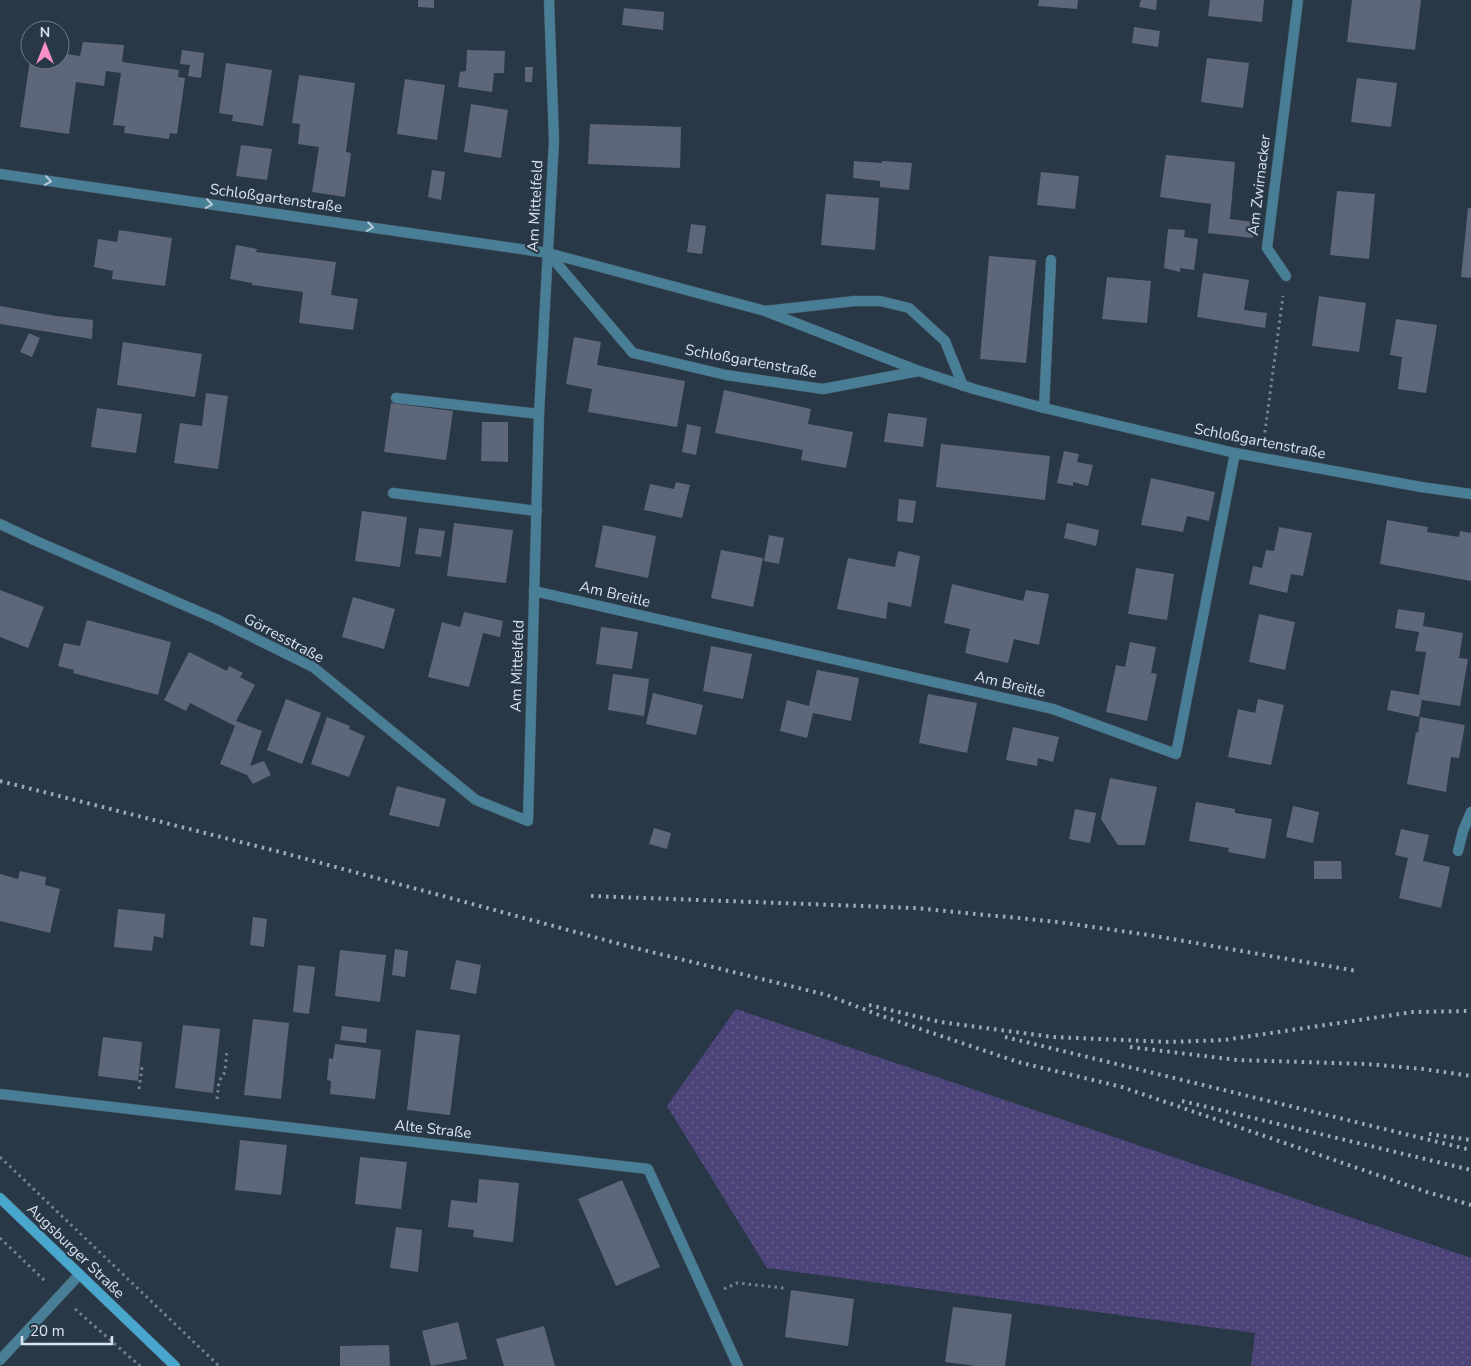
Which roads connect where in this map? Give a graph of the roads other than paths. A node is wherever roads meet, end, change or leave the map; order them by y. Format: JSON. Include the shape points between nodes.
{"nodes":[{"id":1,"x":549,"y":0,"type":"edge"},
{"id":2,"x":1298,"y":0,"type":"edge"},
{"id":3,"x":0,"y":174,"type":"edge"},
{"id":4,"x":548,"y":253,"type":"junction"},
{"id":5,"x":1051,"y":260,"type":"dead end"},
{"id":6,"x":1286,"y":276,"type":"road end"},
{"id":7,"x":765,"y":311,"type":"junction"},
{"id":8,"x":919,"y":371,"type":"junction"},
{"id":9,"x":963,"y":386,"type":"junction"},
{"id":10,"x":396,"y":398,"type":"dead end"},
{"id":11,"x":1044,"y":408,"type":"junction"},
{"id":12,"x":539,"y":414,"type":"junction"},
{"id":13,"x":1236,"y":453,"type":"junction"},
{"id":14,"x":393,"y":492,"type":"dead end"},
{"id":15,"x":1471,"y":494,"type":"edge"},
{"id":16,"x":537,"y":511,"type":"junction"},
{"id":17,"x":0,"y":524,"type":"edge"},
{"id":18,"x":534,"y":591,"type":"junction"},
{"id":19,"x":1471,"y":812,"type":"edge"},
{"id":20,"x":528,"y":822,"type":"joint"},
{"id":21,"x":1458,"y":851,"type":"dead end"},
{"id":22,"x":0,"y":1094,"type":"edge"},
{"id":23,"x":0,"y":1198,"type":"edge"},
{"id":24,"x":79,"y":1274,"type":"junction"},
{"id":25,"x":0,"y":1360,"type":"edge"},
{"id":26,"x":175,"y":1366,"type":"edge"},
{"id":27,"x":738,"y":1366,"type":"edge"}],
"edges":[{"from":1,"to":4,"type":"street","name":"Am Mittelfeld","via":[[554,141]]},
{"from":2,"to":6,"type":"street","name":"Am Zwirnacker","via":[[1267,248]]},
{"from":3,"to":4,"type":"street","name":"Schloßgartenstraße","one_way":true},
{"from":4,"to":7,"type":"street","name":"Schloßgartenstraße"},
{"from":4,"to":8,"type":"street","name":"Schloßgartenstraße","via":[[633,353],[726,375],[823,388]]},
{"from":4,"to":12,"type":"street","name":"Am Mittelfeld"},
{"from":5,"to":11,"type":"street"},
{"from":7,"to":8,"type":"street"},
{"from":7,"to":9,"type":"street","name":"Schloßgartenstraße","via":[[855,301],[880,301],[909,308],[945,341]]},
{"from":8,"to":9,"type":"street","name":"Schloßgartenstraße"},
{"from":9,"to":11,"type":"street","name":"Schloßgartenstraße"},
{"from":10,"to":12,"type":"street"},
{"from":11,"to":13,"type":"street","name":"Schloßgartenstraße"},
{"from":12,"to":16,"type":"street","name":"Am Mittelfeld"},
{"from":13,"to":15,"type":"street","name":"Schloßgartenstraße"},
{"from":13,"to":18,"type":"street","name":"Am Breitle","via":[[1176,754],[1052,709]]},
{"from":14,"to":16,"type":"street"},
{"from":16,"to":18,"type":"street","name":"Am Mittelfeld"},
{"from":17,"to":20,"type":"street","name":"Görresstraße","via":[[216,619],[312,667],[476,800]]},
{"from":18,"to":20,"type":"street","name":"Am Mittelfeld"},
{"from":19,"to":21,"type":"street"},
{"from":22,"to":27,"type":"street","name":"Alte Straße","via":[[648,1169]]},
{"from":23,"to":24,"type":"street","name":"Augsburger Straße"},
{"from":24,"to":25,"type":"street"},
{"from":24,"to":26,"type":"street","name":"Augsburger Straße"}]}
